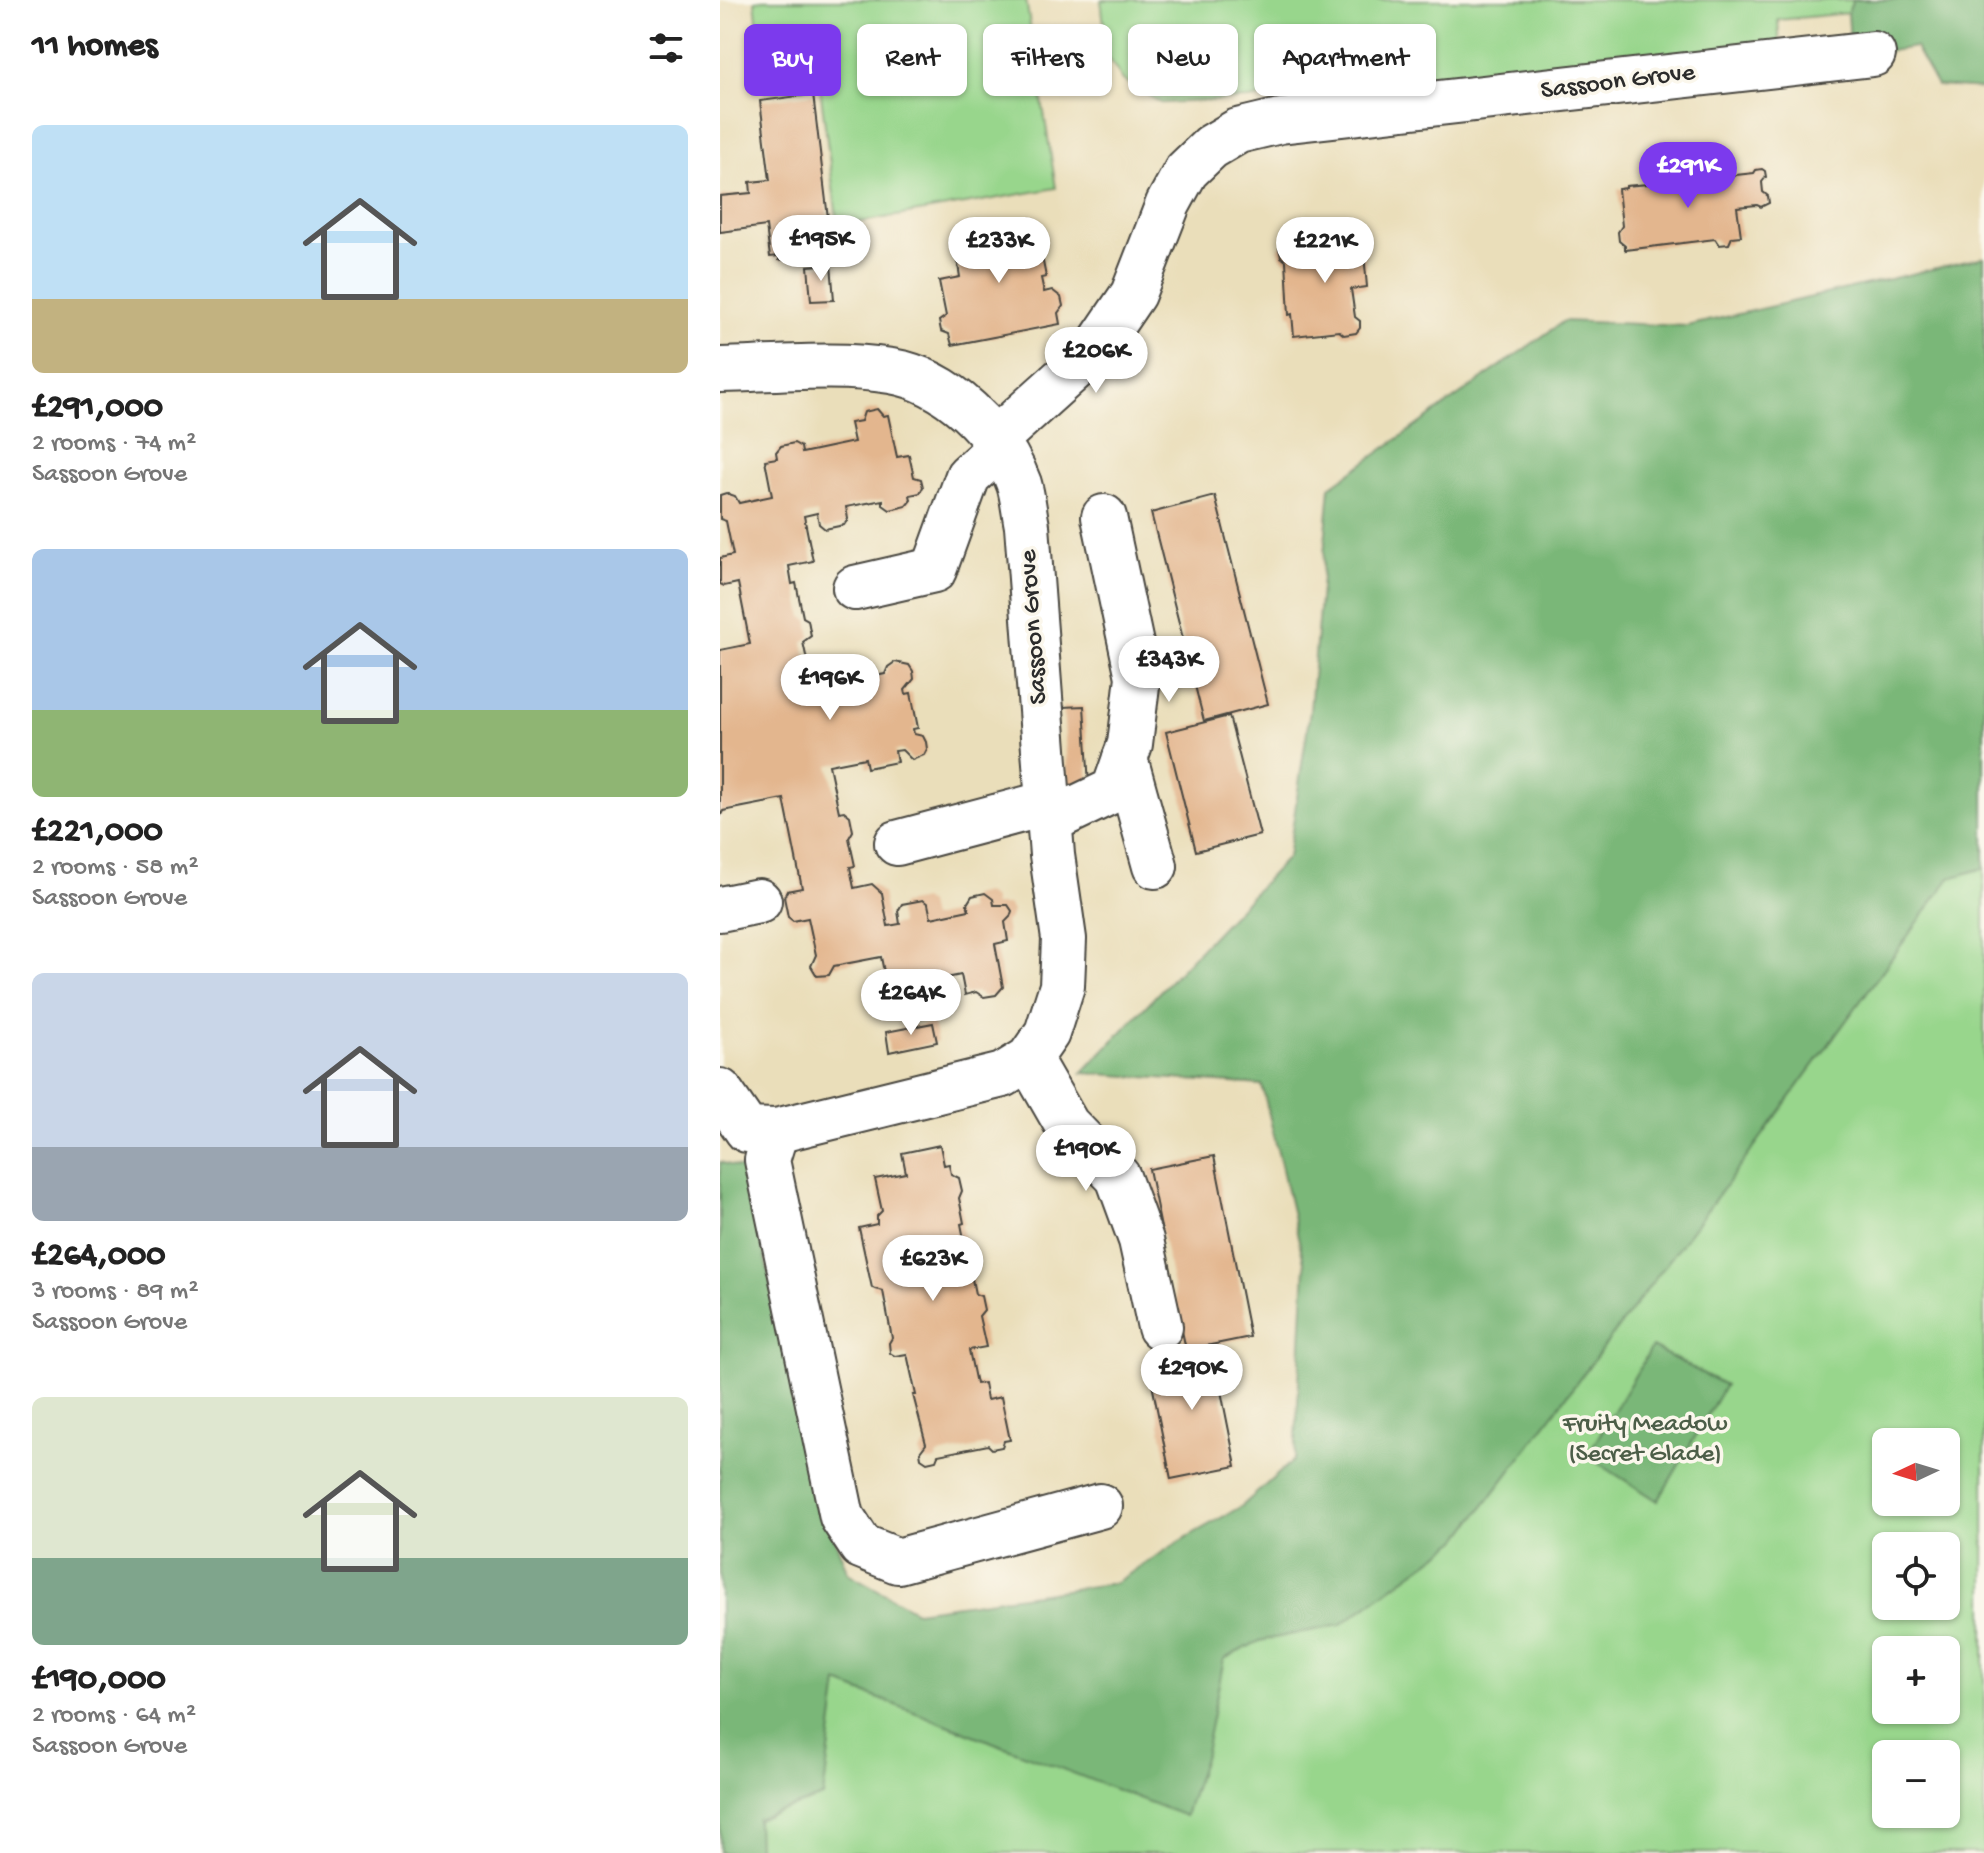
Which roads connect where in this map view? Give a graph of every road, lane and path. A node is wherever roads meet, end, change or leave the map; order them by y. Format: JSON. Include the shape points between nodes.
{"nodes":[{"id":1,"x":1873,"y":54,"type":"dead end"},
{"id":2,"x":720,"y":370,"type":"edge"},
{"id":3,"x":997,"y":444,"type":"junction"},
{"id":4,"x":1104,"y":517,"type":"dead end"},
{"id":5,"x":855,"y":588,"type":"dead end"},
{"id":6,"x":1125,"y":758,"type":"junction"},
{"id":7,"x":1049,"y":812,"type":"junction"},
{"id":8,"x":897,"y":843,"type":"dead end"},
{"id":9,"x":1155,"y":866,"type":"dead end"},
{"id":10,"x":1029,"y":1059,"type":"junction"},
{"id":11,"x":720,"y":1091,"type":"edge"},
{"id":12,"x":776,"y":1131,"type":"junction"},
{"id":13,"x":1160,"y":1327,"type":"dead end"},
{"id":14,"x":1100,"y":1506,"type":"dead end"}],
"edges":[{"from":1,"to":3,"type":"street","name":"Sassoon Grove","via":[[1280,121],[1238,131],[1186,171],[1133,294],[1095,350]]},
{"from":2,"to":3,"type":"street","name":"Sassoon Grove","via":[[893,371],[933,386],[968,410]]},
{"from":3,"to":5,"type":"street","via":[[968,476],[934,570]]},
{"from":3,"to":7,"type":"street","name":"Sassoon Grove","via":[[1019,485],[1027,526]]},
{"from":4,"to":6,"type":"street","via":[[1138,677]]},
{"from":6,"to":7,"type":"street","via":[[1114,790]]},
{"from":6,"to":9,"type":"street"},
{"from":7,"to":8,"type":"street"},
{"from":7,"to":10,"type":"street","name":"Sassoon Grove","via":[[1064,939],[1062,986],[1047,1033]]},
{"from":10,"to":12,"type":"street","via":[[1003,1075]]},
{"from":10,"to":13,"type":"street","via":[[1067,1125],[1118,1177],[1141,1240]]},
{"from":11,"to":12,"type":"street","via":[[747,1130]]},
{"from":12,"to":14,"type":"street","via":[[767,1160],[842,1517],[861,1546],[898,1561]]}]}
